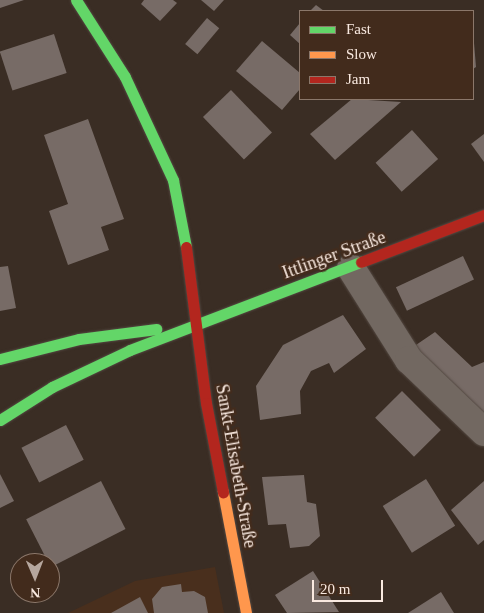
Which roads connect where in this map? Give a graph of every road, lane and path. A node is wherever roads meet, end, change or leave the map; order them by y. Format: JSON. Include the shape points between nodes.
{"nodes":[{"id":1,"x":76,"y":0,"type":"edge"},
{"id":2,"x":484,"y":215,"type":"edge"},
{"id":3,"x":351,"y":268,"type":"junction"},
{"id":4,"x":195,"y":324,"type":"junction"},
{"id":5,"x":0,"y":359,"type":"edge"},
{"id":6,"x":0,"y":420,"type":"edge"},
{"id":7,"x":484,"y":432,"type":"edge"},
{"id":8,"x":246,"y":613,"type":"edge"}],
"edges":[{"from":1,"to":4,"type":"street","name":"Sankt-Elisabeth-Straße","via":[[129,85],[173,180],[183,222]]},
{"from":2,"to":3,"type":"street","name":"Ittlinger Straße"},
{"from":3,"to":4,"type":"street","name":"Ittlinger Straße"},
{"from":3,"to":7,"type":"street","via":[[409,360]]},
{"from":4,"to":5,"type":"street","name":"Ittlinger Straße","via":[[79,339]]},
{"from":4,"to":6,"type":"street","name":"Ittlinger Straße","via":[[130,350],[52,388]]},
{"from":4,"to":8,"type":"street","name":"Sankt-Elisabeth-Straße"}]}
